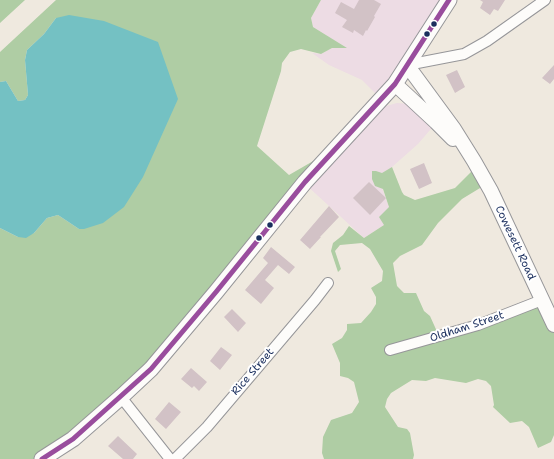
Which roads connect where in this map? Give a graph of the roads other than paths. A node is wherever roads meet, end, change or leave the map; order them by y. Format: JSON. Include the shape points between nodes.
{"nodes":[{"id":1,"x":449,"y":0,"type":"edge"},
{"id":2,"x":545,"y":0,"type":"edge"},
{"id":3,"x":407,"y":65,"type":"junction"},
{"id":4,"x":395,"y":84,"type":"junction"},
{"id":5,"x":474,"y":161,"type":"junction"},
{"id":6,"x":328,"y":282,"type":"dead end"},
{"id":7,"x":542,"y":300,"type":"junction"},
{"id":8,"x":554,"y":325,"type":"edge"},
{"id":9,"x":390,"y":350,"type":"dead end"},
{"id":10,"x":121,"y":397,"type":"junction"},
{"id":11,"x":42,"y":459,"type":"edge"},
{"id":12,"x":170,"y":459,"type":"edge"},
{"id":13,"x":175,"y":459,"type":"edge"}],
"edges":[{"from":1,"to":3,"type":"main road"},
{"from":2,"to":3,"type":"street","via":[[464,54]]},
{"from":3,"to":4,"type":"main road"},
{"from":3,"to":5,"type":"main road","name":"Cowesett Road"},
{"from":4,"to":5,"type":"main road","name":"Cowesett Road"},
{"from":4,"to":10,"type":"main road","via":[[305,182],[151,368]]},
{"from":5,"to":7,"type":"main road","name":"Cowesett Road"},
{"from":6,"to":13,"type":"street","name":"Rice Street","via":[[207,427]]},
{"from":7,"to":8,"type":"main road","name":"Cowesett Road"},
{"from":7,"to":9,"type":"street","name":"Oldham Street","via":[[478,325]]},
{"from":10,"to":11,"type":"main road","via":[[73,439]]},
{"from":10,"to":12,"type":"street"}]}
